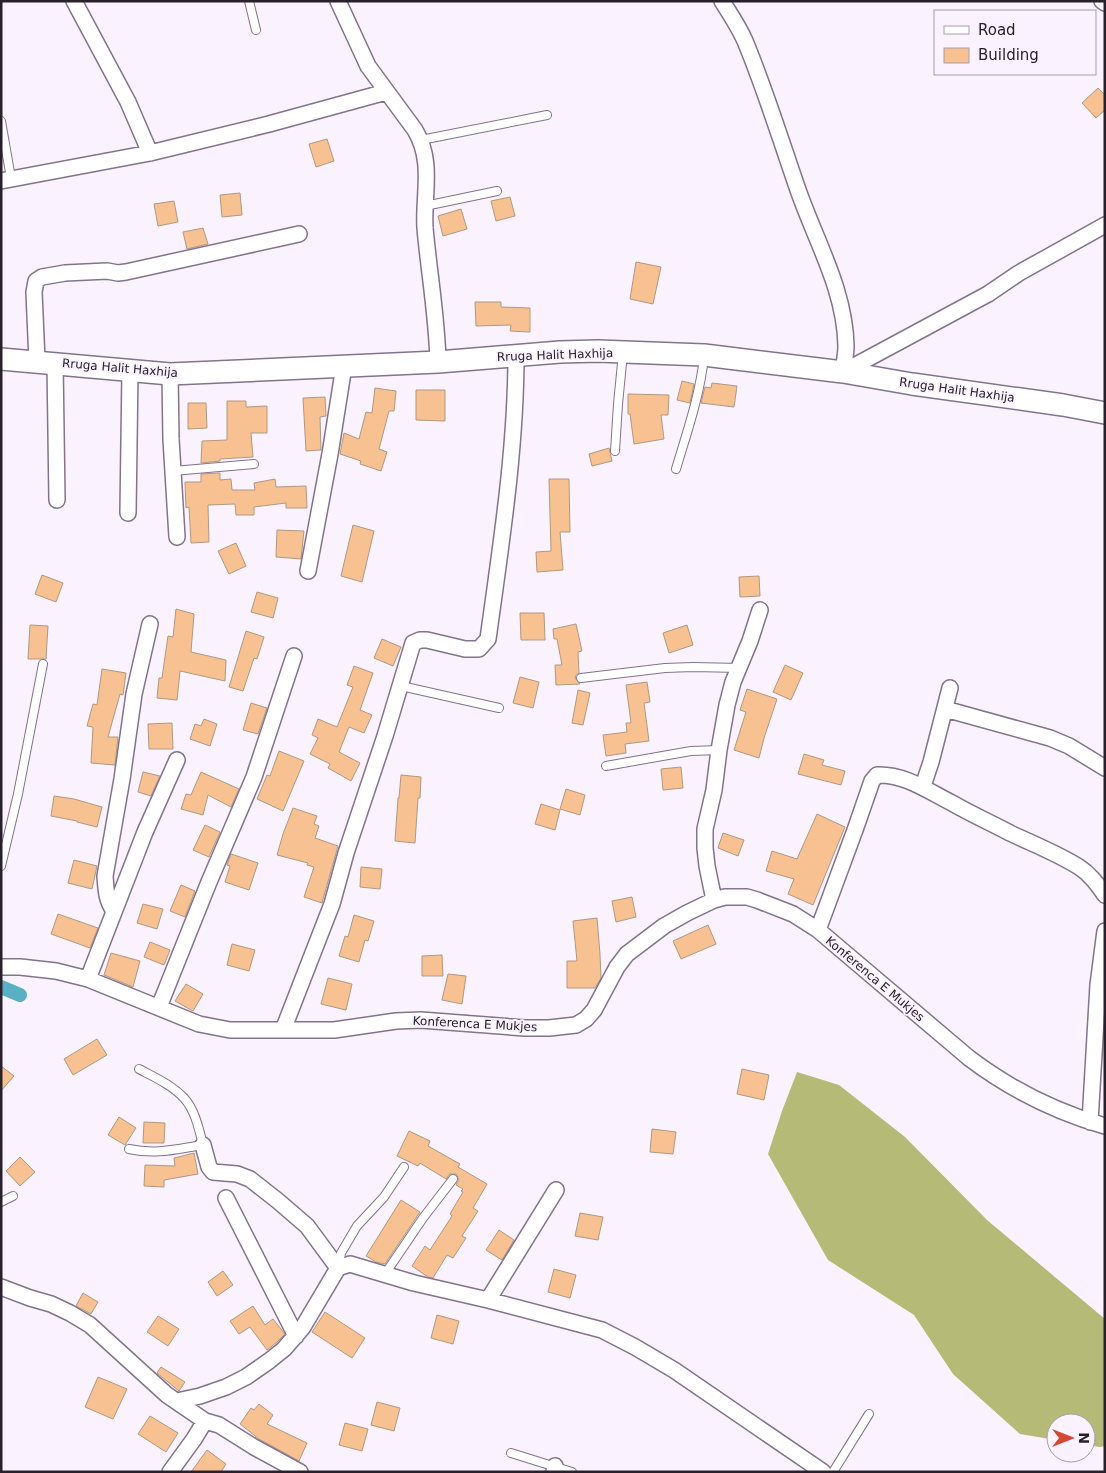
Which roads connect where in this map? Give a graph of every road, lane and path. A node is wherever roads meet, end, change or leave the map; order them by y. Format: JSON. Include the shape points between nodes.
{"nodes":[{"id":1,"x":74,"y":1,"type":"edge"},
{"id":2,"x":249,"y":1,"type":"edge"},
{"id":3,"x":338,"y":1,"type":"edge"},
{"id":4,"x":722,"y":1,"type":"edge"},
{"id":5,"x":256,"y":30,"type":"dead end"},
{"id":6,"x":386,"y":92,"type":"junction"},
{"id":7,"x":547,"y":115,"type":"dead end"},
{"id":8,"x":1,"y":121,"type":"edge"},
{"id":9,"x":421,"y":140,"type":"junction"},
{"id":10,"x":150,"y":153,"type":"junction"},
{"id":11,"x":6,"y":179,"type":"edge"},
{"id":12,"x":497,"y":191,"type":"dead end"},
{"id":13,"x":425,"y":206,"type":"junction"},
{"id":14,"x":1105,"y":225,"type":"edge"},
{"id":15,"x":299,"y":234,"type":"dead end"},
{"id":16,"x":623,"y":352,"type":"junction"},
{"id":17,"x":516,"y":355,"type":"junction"},
{"id":18,"x":704,"y":355,"type":"junction"},
{"id":19,"x":1,"y":358,"type":"edge"},
{"id":20,"x":46,"y":362,"type":"junction"},
{"id":21,"x":438,"y":362,"type":"junction"},
{"id":22,"x":344,"y":366,"type":"junction"},
{"id":23,"x":130,"y":371,"type":"junction"},
{"id":24,"x":844,"y":372,"type":"junction"},
{"id":25,"x":170,"y":374,"type":"junction"},
{"id":26,"x":1105,"y":413,"type":"edge"},
{"id":27,"x":615,"y":451,"type":"dead end"},
{"id":28,"x":254,"y":464,"type":"dead end"},
{"id":29,"x":676,"y":468,"type":"dead end"},
{"id":30,"x":173,"y":471,"type":"junction"},
{"id":31,"x":57,"y":500,"type":"dead end"},
{"id":32,"x":128,"y":513,"type":"dead end"},
{"id":33,"x":177,"y":537,"type":"dead end"},
{"id":34,"x":308,"y":571,"type":"dead end"},
{"id":35,"x":760,"y":610,"type":"dead end"},
{"id":36,"x":150,"y":624,"type":"dead end"},
{"id":37,"x":294,"y":656,"type":"dead end"},
{"id":38,"x":43,"y":664,"type":"dead end"},
{"id":39,"x":740,"y":668,"type":"junction"},
{"id":40,"x":581,"y":678,"type":"dead end"},
{"id":41,"x":401,"y":686,"type":"junction"},
{"id":42,"x":950,"y":688,"type":"dead end"},
{"id":43,"x":499,"y":708,"type":"dead end"},
{"id":44,"x":945,"y":709,"type":"junction"},
{"id":45,"x":719,"y":750,"type":"junction"},
{"id":46,"x":177,"y":760,"type":"dead end"},
{"id":47,"x":606,"y":766,"type":"dead end"},
{"id":48,"x":1105,"y":768,"type":"edge"},
{"id":49,"x":923,"y":786,"type":"junction"},
{"id":50,"x":1,"y":866,"type":"edge"},
{"id":51,"x":1103,"y":886,"type":"edge"},
{"id":52,"x":714,"y":900,"type":"junction"},
{"id":53,"x":114,"y":911,"type":"junction"},
{"id":54,"x":818,"y":930,"type":"junction"},
{"id":55,"x":1105,"y":931,"type":"edge"},
{"id":56,"x":2,"y":965,"type":"edge"},
{"id":57,"x":88,"y":979,"type":"junction"},
{"id":58,"x":159,"y":1007,"type":"junction"},
{"id":59,"x":283,"y":1030,"type":"junction"},
{"id":60,"x":139,"y":1069,"type":"dead end"},
{"id":61,"x":1090,"y":1122,"type":"junction"},
{"id":62,"x":1105,"y":1126,"type":"edge"},
{"id":63,"x":204,"y":1145,"type":"junction"},
{"id":64,"x":129,"y":1149,"type":"dead end"},
{"id":65,"x":404,"y":1167,"type":"dead end"},
{"id":66,"x":453,"y":1179,"type":"dead end"},
{"id":67,"x":556,"y":1190,"type":"dead end"},
{"id":68,"x":13,"y":1196,"type":"dead end"},
{"id":69,"x":226,"y":1198,"type":"dead end"},
{"id":70,"x":1,"y":1202,"type":"edge"},
{"id":71,"x":338,"y":1268,"type":"junction"},
{"id":72,"x":384,"y":1274,"type":"junction"},
{"id":73,"x":1,"y":1287,"type":"edge"},
{"id":74,"x":488,"y":1300,"type":"junction"},
{"id":75,"x":296,"y":1336,"type":"junction"},
{"id":76,"x":177,"y":1401,"type":"junction"},
{"id":77,"x":869,"y":1414,"type":"dead end"},
{"id":78,"x":205,"y":1421,"type":"junction"},
{"id":79,"x":511,"y":1452,"type":"dead end"},
{"id":80,"x":554,"y":1469,"type":"edge"},
{"id":81,"x":170,"y":1472,"type":"edge"},
{"id":82,"x":300,"y":1472,"type":"edge"},
{"id":83,"x":572,"y":1472,"type":"edge"},
{"id":84,"x":823,"y":1472,"type":"edge"},
{"id":85,"x":833,"y":1472,"type":"edge"}],
"edges":[{"from":1,"to":10,"type":"street","via":[[128,102]]},
{"from":2,"to":5,"type":"lane"},
{"from":3,"to":6,"type":"street","via":[[361,53]]},
{"from":4,"to":24,"type":"street","via":[[744,40],[840,300],[846,347]]},
{"from":6,"to":9,"type":"street"},
{"from":6,"to":10,"type":"street"},
{"from":7,"to":9,"type":"lane"},
{"from":8,"to":11,"type":"lane"},
{"from":9,"to":13,"type":"street","via":[[427,174]]},
{"from":10,"to":11,"type":"street"},
{"from":12,"to":13,"type":"lane"},
{"from":13,"to":21,"type":"street"},
{"from":14,"to":24,"type":"street","via":[[988,294]]},
{"from":15,"to":20,"type":"street","via":[[126,272],[42,277],[36,281],[34,292]]},
{"from":16,"to":17,"type":"street","name":"Rruga Halit Haxhija"},
{"from":16,"to":18,"type":"street","name":"Rruga Halit Haxhija"},
{"from":16,"to":27,"type":"lane"},
{"from":17,"to":21,"type":"street","name":"Rruga Halit Haxhija"},
{"from":17,"to":41,"type":"street","via":[[514,434],[488,638],[479,649],[427,640],[413,643]]},
{"from":18,"to":24,"type":"street","name":"Rruga Halit Haxhija"},
{"from":18,"to":29,"type":"lane","via":[[702,379]]},
{"from":19,"to":20,"type":"street","name":"Rruga Halit Haxhija"},
{"from":20,"to":23,"type":"street","name":"Rruga Halit Haxhija"},
{"from":20,"to":31,"type":"street"},
{"from":21,"to":22,"type":"street","name":"Rruga Halit Haxhija"},
{"from":22,"to":25,"type":"street","name":"Rruga Halit Haxhija"},
{"from":22,"to":34,"type":"street"},
{"from":23,"to":25,"type":"street","name":"Rruga Halit Haxhija"},
{"from":23,"to":32,"type":"street"},
{"from":24,"to":26,"type":"street","name":"Rruga Halit Haxhija"},
{"from":25,"to":30,"type":"street"},
{"from":28,"to":30,"type":"lane"},
{"from":30,"to":33,"type":"street"},
{"from":35,"to":39,"type":"street"},
{"from":36,"to":53,"type":"street","via":[[134,694],[105,876],[108,904]]},
{"from":37,"to":58,"type":"street","via":[[254,777]]},
{"from":38,"to":50,"type":"lane"},
{"from":39,"to":40,"type":"lane","via":[[694,666]]},
{"from":39,"to":45,"type":"street","via":[[727,705]]},
{"from":41,"to":43,"type":"lane"},
{"from":41,"to":59,"type":"street","via":[[332,904]]},
{"from":42,"to":44,"type":"street"},
{"from":44,"to":48,"type":"street","via":[[1050,738]]},
{"from":44,"to":49,"type":"street"},
{"from":45,"to":47,"type":"lane","via":[[691,750]]},
{"from":45,"to":52,"type":"street","via":[[705,829],[707,866]]},
{"from":46,"to":53,"type":"street","via":[[144,832]]},
{"from":49,"to":51,"type":"street","via":[[1055,853],[1080,867]]},
{"from":49,"to":54,"type":"street","via":[[885,775],[872,780]]},
{"from":52,"to":54,"type":"street","name":"Konferenca E Mukjes","via":[[747,897],[793,914]]},
{"from":52,"to":59,"type":"street","name":"Konferenca E Mukjes","via":[[664,926],[627,954],[594,1010],[586,1020],[576,1025],[525,1028],[421,1020],[334,1030]]},
{"from":53,"to":57,"type":"street"},
{"from":54,"to":61,"type":"street","name":"Konferenca E Mukjes","via":[[989,1073],[1034,1099]]},
{"from":55,"to":61,"type":"street","via":[[1098,985]]},
{"from":56,"to":57,"type":"street","name":"Konferenca E Mukjes","via":[[56,971]]},
{"from":57,"to":58,"type":"street","name":"Konferenca E Mukjes"},
{"from":58,"to":59,"type":"street","name":"Konferenca E Mukjes","via":[[214,1028]]},
{"from":60,"to":63,"type":"lane","via":[[184,1098],[192,1110]]},
{"from":61,"to":62,"type":"street","name":"Konferenca E Mukjes"},
{"from":63,"to":64,"type":"lane","via":[[161,1152]]},
{"from":63,"to":71,"type":"street","via":[[209,1167],[214,1172],[237,1174],[278,1201],[307,1226]]},
{"from":65,"to":71,"type":"lane","via":[[384,1197],[357,1226],[341,1253]]},
{"from":66,"to":72,"type":"lane"},
{"from":67,"to":74,"type":"street"},
{"from":68,"to":70,"type":"lane"},
{"from":69,"to":75,"type":"street"},
{"from":71,"to":72,"type":"street","via":[[350,1264]]},
{"from":71,"to":75,"type":"street"},
{"from":72,"to":74,"type":"street"},
{"from":73,"to":76,"type":"street","via":[[51,1304],[90,1325]]},
{"from":74,"to":84,"type":"street","via":[[615,1336],[674,1370]]},
{"from":75,"to":76,"type":"street","via":[[246,1377],[226,1387]]},
{"from":76,"to":78,"type":"street"},
{"from":77,"to":85,"type":"lane"},
{"from":78,"to":81,"type":"street"},
{"from":78,"to":82,"type":"street","via":[[219,1425]]},
{"from":79,"to":80,"type":"lane"},
{"from":80,"to":83,"type":"lane"}]}
